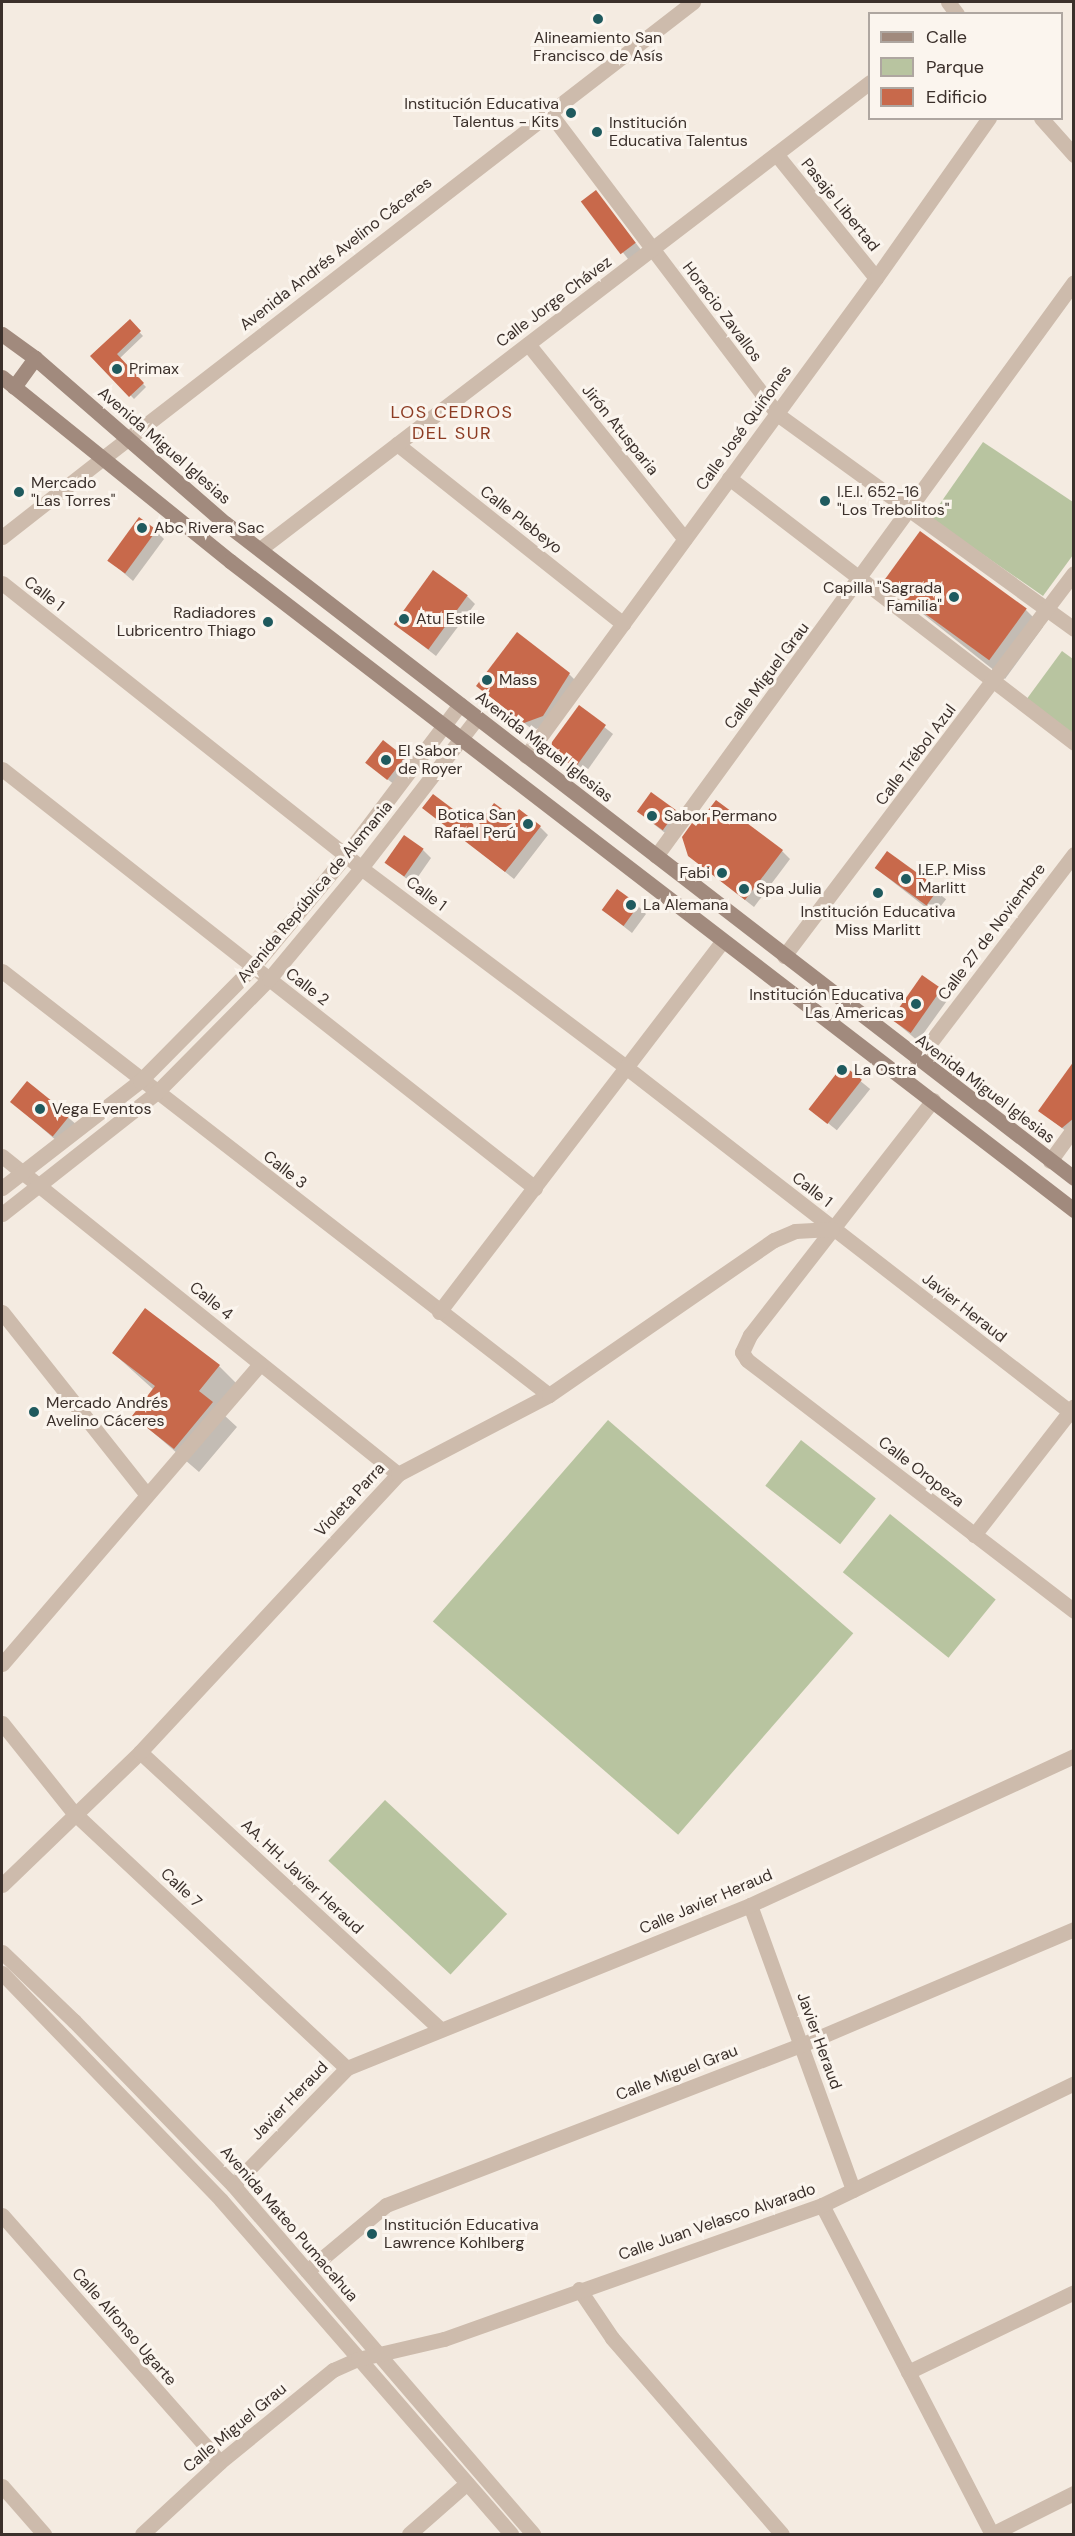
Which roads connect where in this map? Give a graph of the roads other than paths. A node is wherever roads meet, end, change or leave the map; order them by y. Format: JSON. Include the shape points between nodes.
{"nodes":[{"id":1,"x":693,"y":2,"type":"edge"},
{"id":2,"x":868,"y":84,"type":"edge"},
{"id":3,"x":549,"y":112,"type":"junction"},
{"id":4,"x":988,"y":120,"type":"edge"},
{"id":5,"x":1043,"y":120,"type":"edge"},
{"id":6,"x":776,"y":154,"type":"junction"},
{"id":7,"x":1074,"y":155,"type":"edge"},
{"id":8,"x":652,"y":250,"type":"junction"},
{"id":9,"x":876,"y":278,"type":"junction"},
{"id":10,"x":1074,"y":282,"type":"edge"},
{"id":11,"x":2,"y":334,"type":"edge"},
{"id":12,"x":528,"y":344,"type":"junction"},
{"id":13,"x":35,"y":358,"type":"junction"},
{"id":14,"x":8,"y":382,"type":"edge"},
{"id":15,"x":777,"y":414,"type":"junction"},
{"id":16,"x":126,"y":440,"type":"junction"},
{"id":17,"x":397,"y":444,"type":"junction"},
{"id":18,"x":103,"y":458,"type":"junction"},
{"id":19,"x":729,"y":478,"type":"junction"},
{"id":20,"x":911,"y":510,"type":"junction"},
{"id":21,"x":2,"y":537,"type":"edge"},
{"id":22,"x":685,"y":539,"type":"junction"},
{"id":23,"x":260,"y":549,"type":"junction"},
{"id":24,"x":1074,"y":573,"type":"edge"},
{"id":25,"x":860,"y":580,"type":"junction"},
{"id":26,"x":2,"y":583,"type":"edge"},
{"id":27,"x":1047,"y":609,"type":"junction"},
{"id":28,"x":623,"y":624,"type":"junction"},
{"id":29,"x":1074,"y":629,"type":"edge"},
{"id":30,"x":993,"y":683,"type":"junction"},
{"id":31,"x":460,"y":704,"type":"junction"},
{"id":32,"x":477,"y":718,"type":"junction"},
{"id":33,"x":446,"y":724,"type":"junction"},
{"id":34,"x":462,"y":736,"type":"junction"},
{"id":35,"x":1074,"y":743,"type":"edge"},
{"id":36,"x":526,"y":756,"type":"junction"},
{"id":37,"x":2,"y":769,"type":"edge"},
{"id":38,"x":1074,"y":854,"type":"edge"},
{"id":39,"x":346,"y":855,"type":"junction"},
{"id":40,"x":656,"y":856,"type":"junction"},
{"id":41,"x":361,"y":868,"type":"junction"},
{"id":42,"x":723,"y":941,"type":"junction"},
{"id":43,"x":784,"y":956,"type":"junction"},
{"id":44,"x":254,"y":967,"type":"junction"},
{"id":45,"x":2,"y":971,"type":"edge"},
{"id":46,"x":269,"y":980,"type":"junction"},
{"id":47,"x":917,"y":1060,"type":"junction"},
{"id":48,"x":627,"y":1068,"type":"junction"},
{"id":49,"x":140,"y":1081,"type":"junction"},
{"id":50,"x":156,"y":1093,"type":"junction"},
{"id":51,"x":933,"y":1100,"type":"junction"},
{"id":52,"x":1074,"y":1128,"type":"edge"},
{"id":53,"x":2,"y":1156,"type":"edge"},
{"id":54,"x":1050,"y":1161,"type":"junction"},
{"id":55,"x":23,"y":1172,"type":"junction"},
{"id":56,"x":1074,"y":1178,"type":"edge"},
{"id":57,"x":40,"y":1186,"type":"junction"},
{"id":58,"x":2,"y":1188,"type":"edge"},
{"id":59,"x":535,"y":1188,"type":"junction"},
{"id":60,"x":1074,"y":1210,"type":"edge"},
{"id":61,"x":2,"y":1214,"type":"edge"},
{"id":62,"x":832,"y":1229,"type":"junction"},
{"id":63,"x":2,"y":1312,"type":"edge"},
{"id":64,"x":439,"y":1312,"type":"junction"},
{"id":65,"x":260,"y":1364,"type":"junction"},
{"id":66,"x":549,"y":1395,"type":"junction"},
{"id":67,"x":1072,"y":1411,"type":"edge"},
{"id":68,"x":398,"y":1474,"type":"junction"},
{"id":69,"x":147,"y":1495,"type":"junction"},
{"id":70,"x":974,"y":1535,"type":"junction"},
{"id":71,"x":1074,"y":1611,"type":"edge"},
{"id":72,"x":2,"y":1664,"type":"edge"},
{"id":73,"x":2,"y":1723,"type":"edge"},
{"id":74,"x":140,"y":1752,"type":"junction"},
{"id":75,"x":1074,"y":1756,"type":"edge"},
{"id":76,"x":73,"y":1812,"type":"junction"},
{"id":77,"x":2,"y":1885,"type":"edge"},
{"id":78,"x":750,"y":1905,"type":"junction"},
{"id":79,"x":1074,"y":1929,"type":"edge"},
{"id":80,"x":2,"y":1952,"type":"edge"},
{"id":81,"x":2,"y":1972,"type":"edge"},
{"id":82,"x":440,"y":2029,"type":"junction"},
{"id":83,"x":801,"y":2045,"type":"junction"},
{"id":84,"x":347,"y":2068,"type":"junction"},
{"id":85,"x":1074,"y":2083,"type":"edge"},
{"id":86,"x":233,"y":2185,"type":"junction"},
{"id":87,"x":853,"y":2190,"type":"junction"},
{"id":88,"x":822,"y":2205,"type":"junction"},
{"id":89,"x":2,"y":2215,"type":"edge"},
{"id":90,"x":307,"y":2271,"type":"junction"},
{"id":91,"x":579,"y":2289,"type":"junction"},
{"id":92,"x":1074,"y":2292,"type":"edge"},
{"id":93,"x":378,"y":2355,"type":"junction"},
{"id":94,"x":358,"y":2359,"type":"junction"},
{"id":95,"x":908,"y":2372,"type":"junction"},
{"id":96,"x":220,"y":2462,"type":"junction"},
{"id":97,"x":2,"y":2486,"type":"edge"},
{"id":98,"x":462,"y":2488,"type":"junction"},
{"id":99,"x":1074,"y":2493,"type":"edge"},
{"id":100,"x":44,"y":2535,"type":"edge"},
{"id":101,"x":142,"y":2535,"type":"edge"},
{"id":102,"x":409,"y":2535,"type":"edge"},
{"id":103,"x":511,"y":2535,"type":"edge"},
{"id":104,"x":533,"y":2535,"type":"edge"},
{"id":105,"x":782,"y":2535,"type":"edge"},
{"id":106,"x":992,"y":2535,"type":"edge"}],
"edges":[{"from":1,"to":3,"type":"street","name":"Avenida Andrés Avelino Cáceres"},
{"from":2,"to":6,"type":"street","name":"Calle Jorge Chávez"},
{"from":3,"to":8,"type":"street","name":"Horacio Zavallos"},
{"from":3,"to":16,"type":"street","name":"Avenida Andrés Avelino Cáceres"},
{"from":4,"to":9,"type":"street","name":"Calle José Quiñones"},
{"from":5,"to":7,"type":"street"},
{"from":6,"to":8,"type":"street","name":"Calle Jorge Chávez"},
{"from":6,"to":9,"type":"street","name":"Pasaje Libertad"},
{"from":8,"to":12,"type":"street","name":"Calle Jorge Chávez"},
{"from":8,"to":15,"type":"street","name":"Horacio Zavallos"},
{"from":9,"to":15,"type":"street","name":"Calle José Quiñones"},
{"from":10,"to":20,"type":"street","name":"Calle Miguel Grau"},
{"from":11,"to":13,"type":"main road","name":"Avenida Miguel Iglesias"},
{"from":12,"to":17,"type":"street","name":"Calle Jorge Chávez"},
{"from":12,"to":22,"type":"street","name":"Jirón Atusparia"},
{"from":13,"to":14,"type":"main road"},
{"from":13,"to":16,"type":"main road","name":"Avenida Miguel Iglesias"},
{"from":14,"to":18,"type":"main road"},
{"from":15,"to":19,"type":"street","name":"Calle José Quiñones"},
{"from":15,"to":20,"type":"street","name":"Horacio Zavallos"},
{"from":16,"to":18,"type":"street","name":"Avenida Andrés Avelino Cáceres"},
{"from":16,"to":23,"type":"main road","name":"Avenida Miguel Iglesias"},
{"from":17,"to":23,"type":"street","name":"Calle Jorge Chávez"},
{"from":17,"to":28,"type":"street","name":"Calle Plebeyo"},
{"from":18,"to":21,"type":"street","name":"Avenida Andrés Avelino Cáceres"},
{"from":18,"to":33,"type":"main road","via":[[230,561]]},
{"from":19,"to":22,"type":"street","name":"Calle José Quiñones"},
{"from":19,"to":25,"type":"street"},
{"from":20,"to":25,"type":"street","name":"Calle Miguel Grau"},
{"from":20,"to":27,"type":"street","name":"Horacio Zavallos"},
{"from":22,"to":28,"type":"street","name":"Calle José Quiñones"},
{"from":23,"to":31,"type":"main road","name":"Avenida Miguel Iglesias"},
{"from":24,"to":27,"type":"street","name":"Calle Trébol Azul"},
{"from":25,"to":30,"type":"street"},
{"from":25,"to":40,"type":"street","name":"Calle Miguel Grau"},
{"from":26,"to":39,"type":"street","name":"Calle 1"},
{"from":27,"to":29,"type":"street","name":"Horacio Zavallos"},
{"from":27,"to":30,"type":"street","name":"Calle Trébol Azul"},
{"from":28,"to":36,"type":"street","name":"Calle José Quiñones"},
{"from":30,"to":35,"type":"street"},
{"from":30,"to":43,"type":"street","name":"Calle Trébol Azul"},
{"from":31,"to":32,"type":"main road","name":"Avenida Miguel Iglesias"},
{"from":31,"to":33,"type":"street","name":"Avenida República de Alemania"},
{"from":32,"to":34,"type":"street","name":"Avenida República de Alemania"},
{"from":32,"to":36,"type":"main road","name":"Avenida Miguel Iglesias"},
{"from":33,"to":34,"type":"main road"},
{"from":33,"to":39,"type":"street","name":"Avenida República de Alemania"},
{"from":34,"to":41,"type":"street","name":"Avenida República de Alemania"},
{"from":34,"to":42,"type":"main road"},
{"from":36,"to":40,"type":"main road","name":"Avenida Miguel Iglesias"},
{"from":37,"to":44,"type":"street","name":"Calle 2"},
{"from":38,"to":47,"type":"street","name":"Calle 27 de Noviembre"},
{"from":39,"to":41,"type":"street","name":"Calle 1"},
{"from":39,"to":44,"type":"street","name":"Avenida República de Alemania"},
{"from":40,"to":43,"type":"main road","name":"Avenida Miguel Iglesias"},
{"from":41,"to":46,"type":"street","name":"Avenida República de Alemania"},
{"from":41,"to":48,"type":"street","name":"Calle 1"},
{"from":42,"to":48,"type":"street"},
{"from":42,"to":51,"type":"main road"},
{"from":43,"to":47,"type":"main road","name":"Avenida Miguel Iglesias"},
{"from":44,"to":46,"type":"street","name":"Calle 2"},
{"from":44,"to":49,"type":"street","name":"Avenida República de Alemania"},
{"from":45,"to":49,"type":"street","name":"Calle 3"},
{"from":46,"to":50,"type":"street","name":"Avenida República de Alemania"},
{"from":46,"to":59,"type":"street","name":"Calle 2"},
{"from":47,"to":54,"type":"main road","name":"Avenida Miguel Iglesias"},
{"from":48,"to":59,"type":"street"},
{"from":48,"to":62,"type":"street","name":"Calle 1"},
{"from":49,"to":50,"type":"street","name":"Calle 3"},
{"from":49,"to":55,"type":"street","name":"Avenida República de Alemania"},
{"from":50,"to":57,"type":"street","name":"Avenida República de Alemania"},
{"from":50,"to":64,"type":"street","name":"Calle 3"},
{"from":51,"to":60,"type":"main road"},
{"from":51,"to":62,"type":"street"},
{"from":52,"to":54,"type":"street"},
{"from":53,"to":55,"type":"street","name":"Calle 4"},
{"from":54,"to":56,"type":"main road","name":"Avenida Miguel Iglesias"},
{"from":55,"to":57,"type":"street","name":"Calle 4"},
{"from":55,"to":58,"type":"street","name":"Avenida República de Alemania"},
{"from":57,"to":61,"type":"street","name":"Avenida República de Alemania"},
{"from":57,"to":65,"type":"street","name":"Calle 4"},
{"from":59,"to":64,"type":"street"},
{"from":62,"to":66,"type":"street","name":"Violeta Parra","via":[[795,1231],[774,1240]]},
{"from":62,"to":67,"type":"street","name":"Javier Heraud"},
{"from":62,"to":70,"type":"street","name":"Calle Oropeza","via":[[745,1342],[742,1352],[747,1360]]},
{"from":63,"to":69,"type":"street"},
{"from":64,"to":66,"type":"street","name":"Calle 3"},
{"from":65,"to":68,"type":"street","name":"Calle 4"},
{"from":65,"to":69,"type":"street"},
{"from":66,"to":68,"type":"street","name":"Violeta Parra"},
{"from":67,"to":70,"type":"street"},
{"from":68,"to":74,"type":"street","name":"Violeta Parra"},
{"from":69,"to":72,"type":"street"},
{"from":70,"to":71,"type":"street","name":"Calle Oropeza"},
{"from":73,"to":76,"type":"street","name":"Calle 7"},
{"from":74,"to":76,"type":"street","name":"Violeta Parra"},
{"from":74,"to":82,"type":"street","name":"AA. HH. Javier Heraud"},
{"from":75,"to":78,"type":"street","name":"Calle Javier Heraud"},
{"from":76,"to":77,"type":"street","name":"Violeta Parra"},
{"from":76,"to":84,"type":"street","name":"Calle 7"},
{"from":78,"to":82,"type":"street","name":"Calle Javier Heraud"},
{"from":78,"to":83,"type":"street","name":"Javier Heraud"},
{"from":79,"to":83,"type":"street","name":"Calle Miguel Grau"},
{"from":80,"to":86,"type":"street","name":"Avenida Mateo Pumacahua"},
{"from":81,"to":94,"type":"street","via":[[221,2200]]},
{"from":82,"to":84,"type":"street","name":"Calle Javier Heraud"},
{"from":83,"to":87,"type":"street","name":"Javier Heraud"},
{"from":83,"to":90,"type":"street","name":"Calle Miguel Grau","via":[[386,2205]]},
{"from":84,"to":86,"type":"street","name":"Javier Heraud"},
{"from":85,"to":87,"type":"street","name":"Calle Juan Velasco Alvarado"},
{"from":86,"to":90,"type":"street","name":"Avenida Mateo Pumacahua"},
{"from":87,"to":88,"type":"street","name":"Calle Juan Velasco Alvarado"},
{"from":88,"to":91,"type":"street","name":"Calle Juan Velasco Alvarado"},
{"from":88,"to":95,"type":"street"},
{"from":89,"to":96,"type":"street","name":"Calle Alfonso Ugarte"},
{"from":90,"to":93,"type":"street","name":"Avenida Mateo Pumacahua"},
{"from":91,"to":93,"type":"street","name":"Calle Juan Velasco Alvarado","via":[[444,2339]]},
{"from":91,"to":105,"type":"street","via":[[612,2338]]},
{"from":92,"to":95,"type":"street"},
{"from":93,"to":94,"type":"street","name":"Calle Juan Velasco Alvarado"},
{"from":93,"to":104,"type":"street","name":"Avenida Mateo Pumacahua"},
{"from":94,"to":96,"type":"street","name":"Calle Miguel Grau","via":[[333,2370]]},
{"from":94,"to":98,"type":"street"},
{"from":95,"to":106,"type":"street"},
{"from":96,"to":101,"type":"street","name":"Calle Miguel Grau"},
{"from":97,"to":100,"type":"street"},
{"from":98,"to":102,"type":"street"},
{"from":98,"to":103,"type":"street"},
{"from":99,"to":106,"type":"street"}]}
